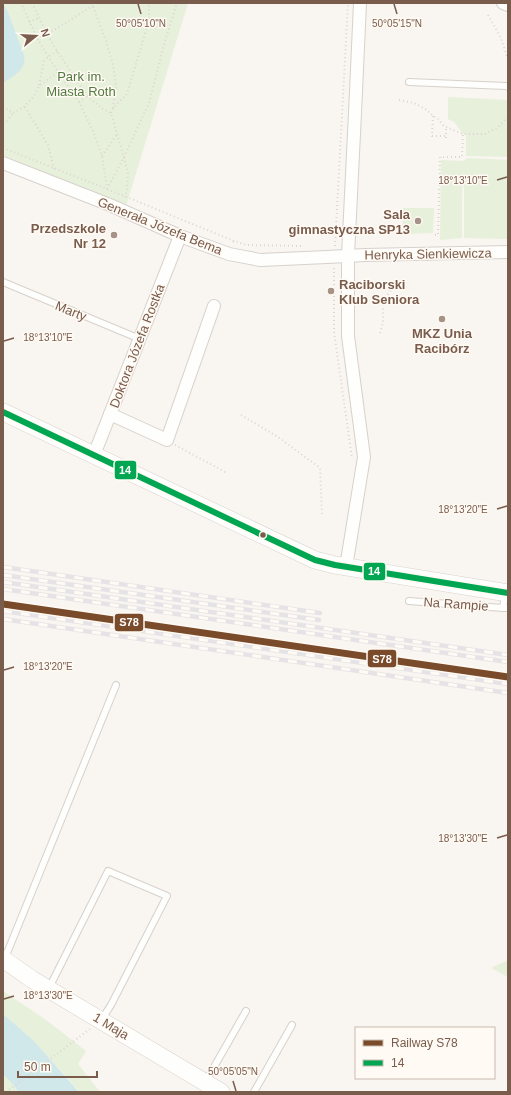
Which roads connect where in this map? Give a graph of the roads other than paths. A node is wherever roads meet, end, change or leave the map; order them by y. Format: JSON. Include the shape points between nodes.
{"nodes":[{"id":1,"x":360,"y":3,"type":"edge"},
{"id":2,"x":503,"y":3,"type":"edge"},
{"id":3,"x":508,"y":5,"type":"edge"},
{"id":4,"x":409,"y":82,"type":"dead end"},
{"id":5,"x":508,"y":87,"type":"edge"},
{"id":6,"x":3,"y":163,"type":"edge"},
{"id":7,"x":180,"y":236,"type":"junction"},
{"id":8,"x":508,"y":252,"type":"edge"},
{"id":9,"x":348,"y":256,"type":"junction"},
{"id":10,"x":3,"y":282,"type":"edge"},
{"id":11,"x":214,"y":306,"type":"dead end"},
{"id":12,"x":140,"y":339,"type":"junction"},
{"id":13,"x":3,"y":412,"type":"edge"},
{"id":14,"x":110,"y":414,"type":"junction"},
{"id":15,"x":94,"y":455,"type":"junction"},
{"id":16,"x":346,"y":567,"type":"junction"},
{"id":17,"x":506,"y":600,"type":"edge"},
{"id":18,"x":409,"y":601,"type":"dead end"},
{"id":19,"x":116,"y":685,"type":"dead end"},
{"id":20,"x":4,"y":959,"type":"edge"},
{"id":21,"x":49,"y":989,"type":"junction"},
{"id":22,"x":246,"y":1012,"type":"dead end"},
{"id":23,"x":102,"y":1020,"type":"junction"},
{"id":24,"x":292,"y":1025,"type":"dead end"},
{"id":25,"x":205,"y":1082,"type":"junction"},
{"id":26,"x":221,"y":1092,"type":"edge"},
{"id":27,"x":254,"y":1092,"type":"edge"}],
"edges":[{"from":1,"to":9,"type":"street"},
{"from":2,"to":3,"type":"street"},
{"from":4,"to":5,"type":"lane"},
{"from":6,"to":7,"type":"street","name":"Generała Józefa Bema"},
{"from":7,"to":9,"type":"street","name":"Generała Józefa Bema","via":[[229,254],[260,260]]},
{"from":7,"to":12,"type":"street","name":"Doktora Józefa Rostka"},
{"from":8,"to":9,"type":"street","name":"Henryka Sienkiewicza"},
{"from":9,"to":16,"type":"street","via":[[348,336],[364,457]]},
{"from":10,"to":12,"type":"lane","name":"Marty"},
{"from":11,"to":14,"type":"street","via":[[167,440]]},
{"from":12,"to":14,"type":"street","name":"Doktora Józefa Rostka"},
{"from":13,"to":15,"type":"main road"},
{"from":14,"to":15,"type":"street","name":"Doktora Józefa Rostka"},
{"from":15,"to":16,"type":"main road","via":[[315,560]]},
{"from":16,"to":17,"type":"main road"},
{"from":17,"to":18,"type":"lane","name":"Na Rampie"},
{"from":19,"to":20,"type":"lane"},
{"from":20,"to":21,"type":"main road","name":"1 Maja"},
{"from":21,"to":23,"type":"main road","name":"1 Maja"},
{"from":21,"to":23,"type":"lane","via":[[108,871],[167,896]]},
{"from":22,"to":25,"type":"lane"},
{"from":23,"to":25,"type":"main road","name":"1 Maja"},
{"from":24,"to":27,"type":"lane"},
{"from":25,"to":26,"type":"main road","name":"1 Maja"}]}
